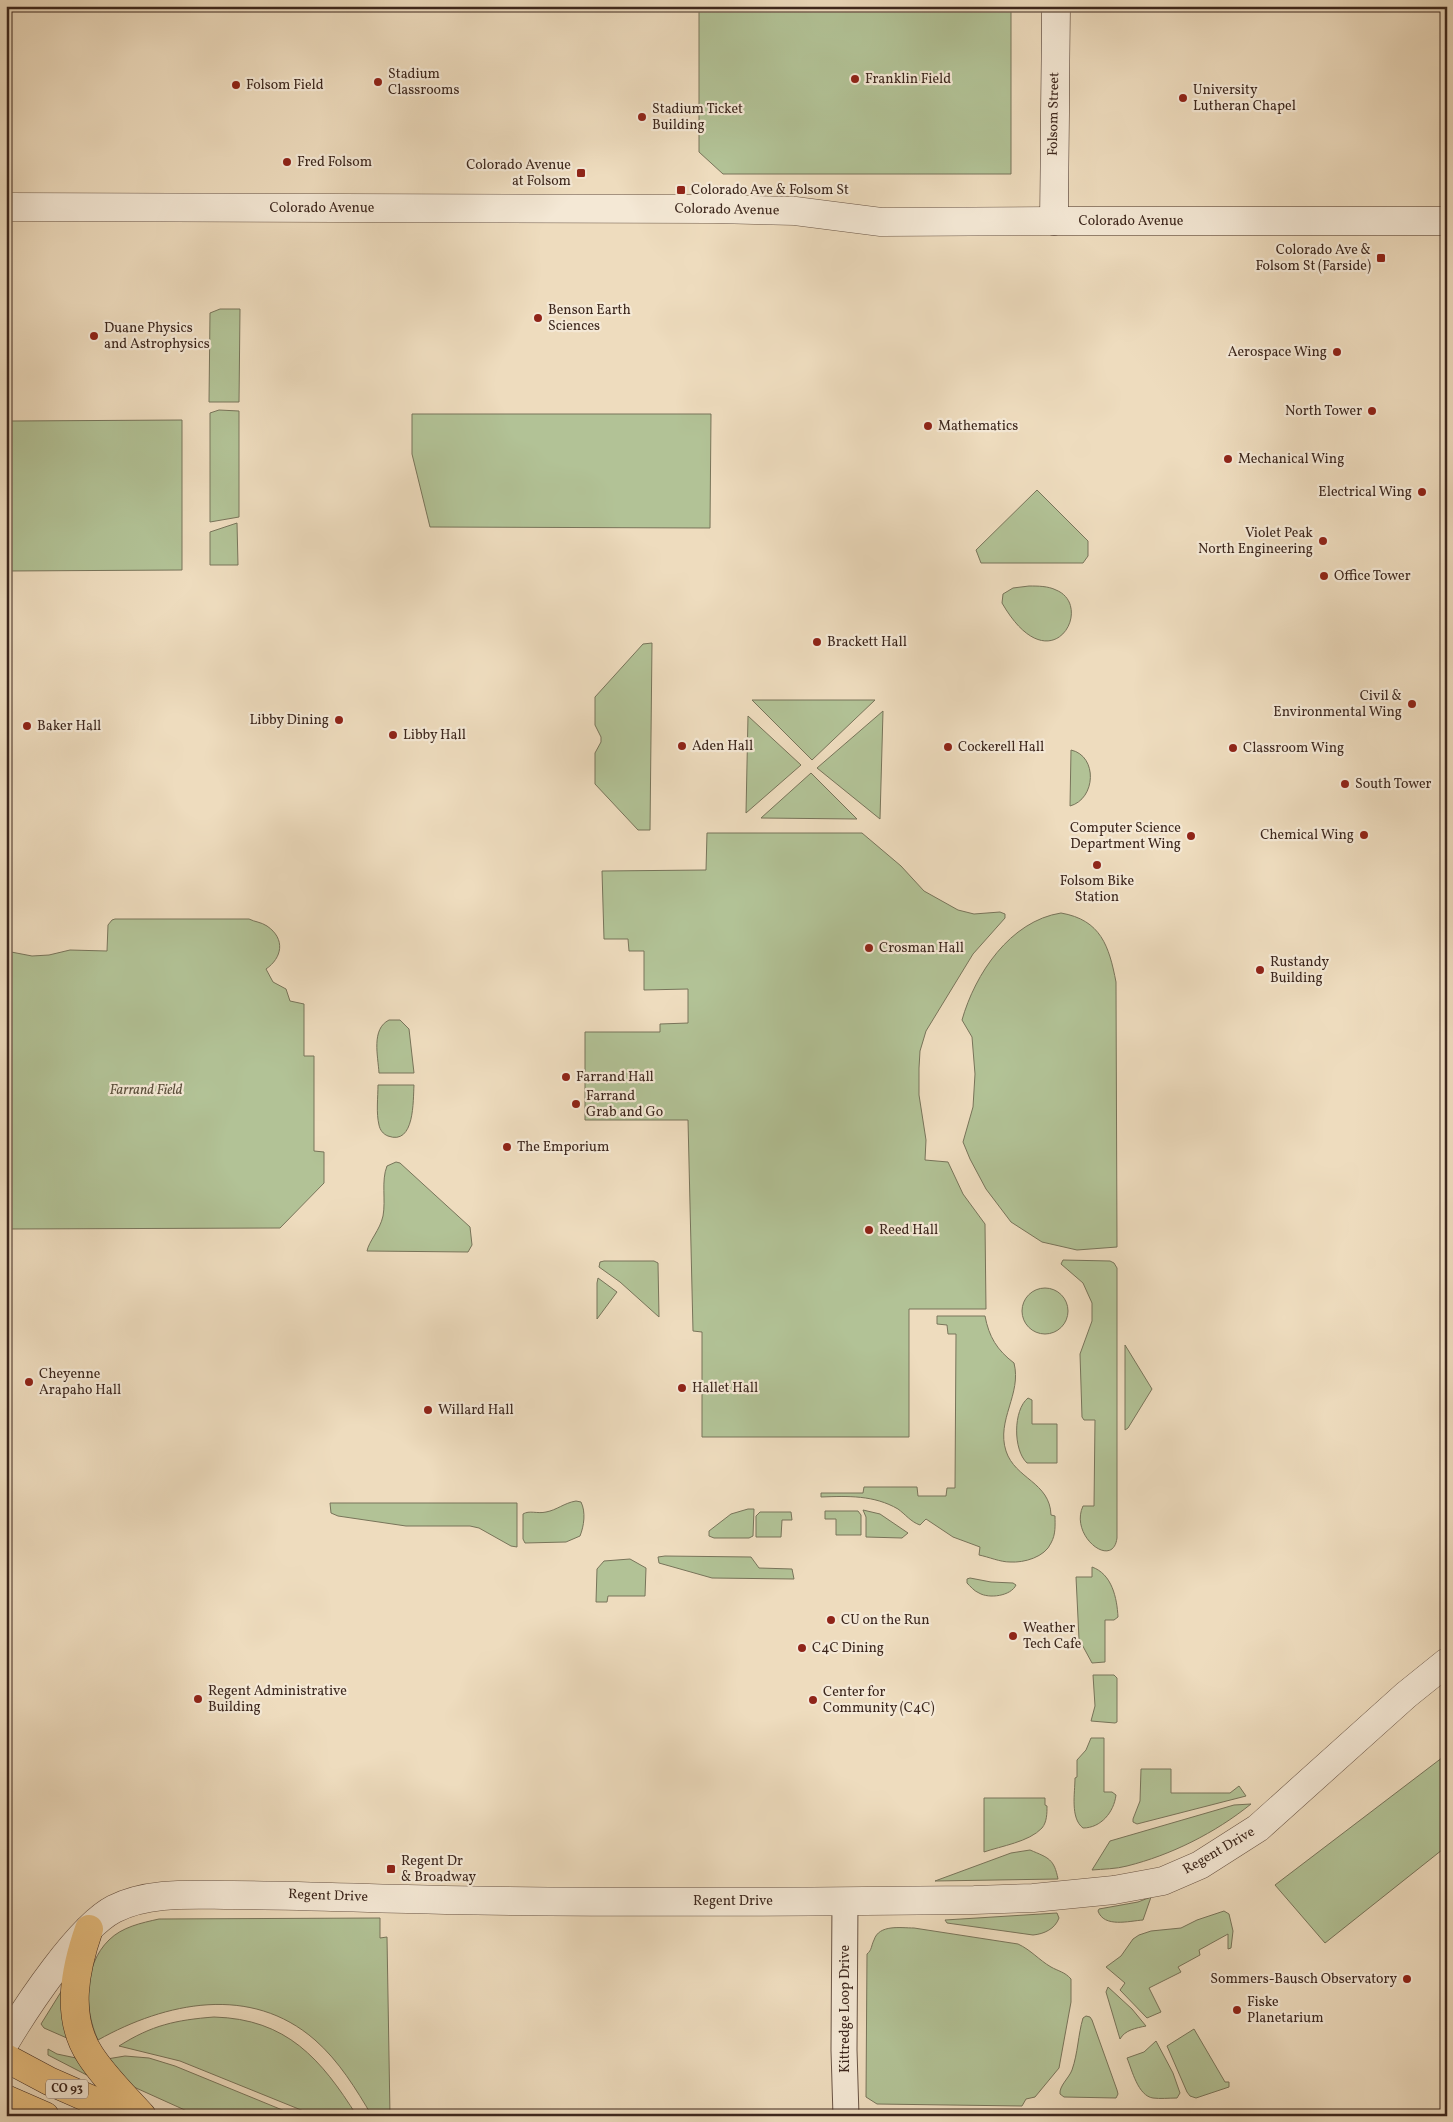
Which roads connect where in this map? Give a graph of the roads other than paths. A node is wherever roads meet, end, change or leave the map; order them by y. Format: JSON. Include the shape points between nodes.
{"nodes":[{"id":1,"x":1056,"y":6,"type":"edge"},
{"id":2,"x":6,"y":207,"type":"edge"},
{"id":3,"x":1054,"y":221,"type":"junction"},
{"id":4,"x":1447,"y":221,"type":"edge"},
{"id":5,"x":1447,"y":1662,"type":"edge"},
{"id":6,"x":845,"y":1901,"type":"junction"},
{"id":7,"x":89,"y":1929,"type":"junction"},
{"id":8,"x":6,"y":2041,"type":"edge"},
{"id":9,"x":6,"y":2058,"type":"edge"},
{"id":10,"x":6,"y":2099,"type":"edge"},
{"id":11,"x":45,"y":2116,"type":"edge"},
{"id":12,"x":129,"y":2116,"type":"edge"},
{"id":13,"x":142,"y":2116,"type":"edge"},
{"id":14,"x":846,"y":2116,"type":"edge"}],
"edges":[{"from":1,"to":3,"type":"street","name":"Folsom Street"},
{"from":2,"to":3,"type":"street","name":"Colorado Avenue","via":[[714,209],[796,211],[881,222]]},
{"from":3,"to":4,"type":"street","name":"Colorado Avenue"},
{"from":5,"to":6,"type":"street","name":"Regent Drive","via":[[1258,1828],[1200,1865],[1163,1881],[1114,1890],[1033,1898]]},
{"from":6,"to":7,"type":"street","name":"Regent Drive","via":[[444,1900],[182,1895],[140,1900],[113,1909]]},
{"from":6,"to":14,"type":"street","name":"Kittredge Loop Drive"},
{"from":7,"to":8,"type":"street","name":"Regent Drive","via":[[57,1967]]},
{"from":7,"to":13,"type":"main road","via":[[81,1950],[75,1985],[76,2021],[89,2054]]},
{"from":9,"to":12,"type":"main road","number":"CO 93"},
{"from":10,"to":11,"type":"main road","number":"CO 93"}]}
